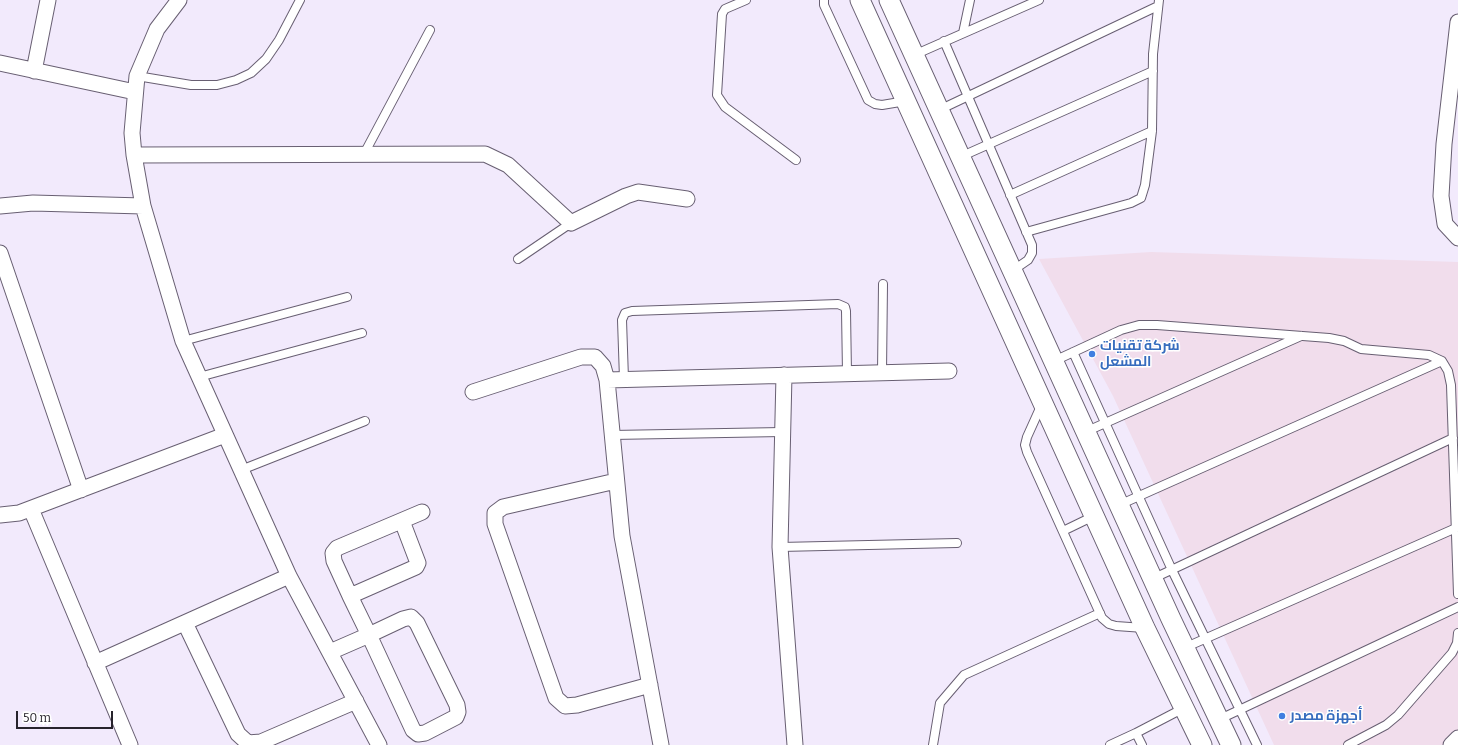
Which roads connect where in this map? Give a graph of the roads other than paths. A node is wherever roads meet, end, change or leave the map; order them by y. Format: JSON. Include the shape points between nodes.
{"nodes":[{"id":1,"x":48,"y":0,"type":"edge"},
{"id":2,"x":179,"y":0,"type":"edge"},
{"id":3,"x":300,"y":0,"type":"edge"},
{"id":4,"x":746,"y":0,"type":"edge"},
{"id":5,"x":824,"y":0,"type":"edge"},
{"id":6,"x":860,"y":0,"type":"edge"},
{"id":7,"x":889,"y":0,"type":"edge"},
{"id":8,"x":970,"y":0,"type":"edge"},
{"id":9,"x":1039,"y":0,"type":"edge"},
{"id":10,"x":1158,"y":3,"type":"edge"},
{"id":11,"x":1458,"y":22,"type":"edge"},
{"id":12,"x":430,"y":30,"type":"dead end"},
{"id":13,"x":963,"y":33,"type":"junction"},
{"id":14,"x":944,"y":41,"type":"junction"},
{"id":15,"x":914,"y":55,"type":"junction"},
{"id":16,"x":0,"y":63,"type":"edge"},
{"id":17,"x":34,"y":71,"type":"junction"},
{"id":18,"x":1153,"y":71,"type":"junction"},
{"id":19,"x":137,"y":76,"type":"junction"},
{"id":20,"x":135,"y":92,"type":"junction"},
{"id":21,"x":967,"y":96,"type":"junction"},
{"id":22,"x":906,"y":101,"type":"junction"},
{"id":23,"x":939,"y":110,"type":"junction"},
{"id":24,"x":1152,"y":131,"type":"junction"},
{"id":25,"x":988,"y":144,"type":"junction"},
{"id":26,"x":364,"y":154,"type":"junction"},
{"id":27,"x":134,"y":155,"type":"junction"},
{"id":28,"x":960,"y":157,"type":"junction"},
{"id":29,"x":796,"y":160,"type":"dead end"},
{"id":30,"x":1010,"y":195,"type":"junction"},
{"id":31,"x":687,"y":199,"type":"dead end"},
{"id":32,"x":0,"y":206,"type":"edge"},
{"id":33,"x":143,"y":206,"type":"junction"},
{"id":34,"x":571,"y":223,"type":"junction"},
{"id":35,"x":1026,"y":232,"type":"junction"},
{"id":36,"x":1458,"y":238,"type":"edge"},
{"id":37,"x":0,"y":254,"type":"edge"},
{"id":38,"x":518,"y":259,"type":"dead end"},
{"id":39,"x":1012,"y":271,"type":"junction"},
{"id":40,"x":882,"y":284,"type":"dead end"},
{"id":41,"x":347,"y":297,"type":"dead end"},
{"id":42,"x":362,"y":333,"type":"dead end"},
{"id":43,"x":1302,"y":336,"type":"junction"},
{"id":44,"x":182,"y":342,"type":"junction"},
{"id":45,"x":1073,"y":352,"type":"junction"},
{"id":46,"x":1053,"y":361,"type":"junction"},
{"id":47,"x":1442,"y":361,"type":"junction"},
{"id":48,"x":949,"y":371,"type":"dead end"},
{"id":49,"x":882,"y":372,"type":"junction"},
{"id":50,"x":847,"y":373,"type":"junction"},
{"id":51,"x":784,"y":375,"type":"junction"},
{"id":52,"x":199,"y":377,"type":"junction"},
{"id":53,"x":624,"y":379,"type":"junction"},
{"id":54,"x":606,"y":380,"type":"junction"},
{"id":55,"x":473,"y":392,"type":"dead end"},
{"id":56,"x":1043,"y":403,"type":"junction"},
{"id":57,"x":365,"y":421,"type":"dead end"},
{"id":58,"x":1105,"y":423,"type":"junction"},
{"id":59,"x":782,"y":432,"type":"junction"},
{"id":60,"x":1085,"y":432,"type":"junction"},
{"id":61,"x":225,"y":435,"type":"junction"},
{"id":62,"x":612,"y":435,"type":"junction"},
{"id":63,"x":1453,"y":438,"type":"junction"},
{"id":64,"x":241,"y":470,"type":"junction"},
{"id":65,"x":616,"y":481,"type":"junction"},
{"id":66,"x":81,"y":490,"type":"junction"},
{"id":67,"x":1138,"y":496,"type":"junction"},
{"id":68,"x":1119,"y":505,"type":"junction"},
{"id":69,"x":31,"y":509,"type":"junction"},
{"id":70,"x":422,"y":512,"type":"dead end"},
{"id":71,"x":0,"y":515,"type":"edge"},
{"id":72,"x":1094,"y":516,"type":"junction"},
{"id":73,"x":402,"y":521,"type":"junction"},
{"id":74,"x":1456,"y":528,"type":"junction"},
{"id":75,"x":1063,"y":531,"type":"junction"},
{"id":76,"x":957,"y":543,"type":"dead end"},
{"id":77,"x":780,"y":547,"type":"junction"},
{"id":78,"x":1172,"y":570,"type":"junction"},
{"id":79,"x":289,"y":576,"type":"junction"},
{"id":80,"x":1152,"y":579,"type":"junction"},
{"id":81,"x":1458,"y":594,"type":"edge"},
{"id":82,"x":350,"y":596,"type":"junction"},
{"id":83,"x":1458,"y":607,"type":"edge"},
{"id":84,"x":1100,"y":613,"type":"junction"},
{"id":85,"x":185,"y":623,"type":"junction"},
{"id":86,"x":1145,"y":628,"type":"junction"},
{"id":87,"x":1458,"y":633,"type":"edge"},
{"id":88,"x":369,"y":635,"type":"junction"},
{"id":89,"x":1206,"y":638,"type":"junction"},
{"id":90,"x":1184,"y":648,"type":"junction"},
{"id":91,"x":330,"y":652,"type":"junction"},
{"id":92,"x":95,"y":663,"type":"junction"},
{"id":93,"x":650,"y":685,"type":"junction"},
{"id":94,"x":356,"y":701,"type":"junction"},
{"id":95,"x":1184,"y":708,"type":"junction"},
{"id":96,"x":1240,"y":710,"type":"junction"},
{"id":97,"x":1220,"y":719,"type":"junction"},
{"id":98,"x":1136,"y":733,"type":"junction"},
{"id":99,"x":1458,"y":738,"type":"edge"},
{"id":100,"x":130,"y":745,"type":"edge"},
{"id":101,"x":379,"y":745,"type":"edge"},
{"id":102,"x":662,"y":745,"type":"edge"},
{"id":103,"x":795,"y":745,"type":"edge"},
{"id":104,"x":933,"y":745,"type":"edge"},
{"id":105,"x":1110,"y":745,"type":"edge"},
{"id":106,"x":1142,"y":745,"type":"edge"},
{"id":107,"x":1202,"y":745,"type":"edge"},
{"id":108,"x":1231,"y":745,"type":"edge"},
{"id":109,"x":1257,"y":745,"type":"edge"},
{"id":110,"x":1348,"y":745,"type":"edge"},
{"id":111,"x":1451,"y":745,"type":"edge"}],
"edges":[{"from":1,"to":17,"type":"street"},
{"from":2,"to":19,"type":"street","via":[[157,29]]},
{"from":3,"to":19,"type":"lane","via":[[266,59],[251,73],[241,78],[217,85],[191,85]]},
{"from":4,"to":29,"type":"lane","via":[[725,9],[722,14],[717,95],[725,108]]},
{"from":5,"to":22,"type":"lane","via":[[824,5],[868,100],[882,105]]},
{"from":6,"to":22,"type":"street"},
{"from":7,"to":15,"type":"street"},
{"from":8,"to":13,"type":"lane"},
{"from":9,"to":13,"type":"lane"},
{"from":10,"to":18,"type":"lane"},
{"from":10,"to":21,"type":"lane"},
{"from":11,"to":36,"type":"street","via":[[1444,144],[1442,196],[1445,224]]},
{"from":12,"to":26,"type":"lane"},
{"from":13,"to":14,"type":"lane"},
{"from":14,"to":15,"type":"lane"},
{"from":14,"to":21,"type":"lane"},
{"from":15,"to":23,"type":"street"},
{"from":16,"to":17,"type":"street"},
{"from":17,"to":20,"type":"street"},
{"from":18,"to":24,"type":"lane"},
{"from":18,"to":25,"type":"lane"},
{"from":19,"to":20,"type":"street"},
{"from":20,"to":27,"type":"street","via":[[132,133]]},
{"from":21,"to":23,"type":"lane"},
{"from":21,"to":25,"type":"lane"},
{"from":22,"to":56,"type":"street"},
{"from":23,"to":28,"type":"street"},
{"from":24,"to":30,"type":"lane"},
{"from":24,"to":35,"type":"lane","via":[[1145,185],[1140,198],[1131,204]]},
{"from":25,"to":28,"type":"lane"},
{"from":25,"to":30,"type":"lane"},
{"from":26,"to":27,"type":"street"},
{"from":26,"to":34,"type":"street","via":[[485,154],[508,165]]},
{"from":27,"to":33,"type":"street"},
{"from":28,"to":39,"type":"street"},
{"from":30,"to":35,"type":"lane"},
{"from":31,"to":34,"type":"street","via":[[638,192]]},
{"from":32,"to":33,"type":"street","via":[[33,203]]},
{"from":33,"to":44,"type":"street"},
{"from":34,"to":38,"type":"lane"},
{"from":35,"to":39,"type":"lane","via":[[1032,245],[1032,253],[1028,260]]},
{"from":37,"to":66,"type":"street"},
{"from":39,"to":46,"type":"street"},
{"from":40,"to":49,"type":"lane"},
{"from":41,"to":44,"type":"lane"},
{"from":42,"to":52,"type":"lane"},
{"from":43,"to":45,"type":"lane","via":[[1139,325],[1121,330]]},
{"from":43,"to":47,"type":"lane","via":[[1344,341],[1374,352],[1429,355]]},
{"from":43,"to":58,"type":"lane"},
{"from":44,"to":52,"type":"street"},
{"from":45,"to":46,"type":"lane"},
{"from":45,"to":58,"type":"lane"},
{"from":46,"to":60,"type":"street"},
{"from":47,"to":63,"type":"lane","via":[[1448,371],[1451,385]]},
{"from":47,"to":67,"type":"lane"},
{"from":48,"to":49,"type":"street"},
{"from":49,"to":50,"type":"street"},
{"from":50,"to":51,"type":"street"},
{"from":50,"to":53,"type":"lane","via":[[846,311],[845,307],[830,305],[624,313]]},
{"from":51,"to":53,"type":"street"},
{"from":51,"to":59,"type":"street"},
{"from":52,"to":61,"type":"street"},
{"from":53,"to":54,"type":"street"},
{"from":54,"to":55,"type":"street","via":[[603,366],[595,357],[581,357]]},
{"from":54,"to":62,"type":"street"},
{"from":56,"to":72,"type":"street"},
{"from":56,"to":75,"type":"lane","via":[[1025,445]]},
{"from":57,"to":64,"type":"lane"},
{"from":58,"to":60,"type":"lane"},
{"from":58,"to":67,"type":"lane"},
{"from":59,"to":62,"type":"lane"},
{"from":59,"to":77,"type":"street"},
{"from":60,"to":68,"type":"street"},
{"from":61,"to":64,"type":"street"},
{"from":61,"to":66,"type":"street"},
{"from":62,"to":65,"type":"street"},
{"from":63,"to":74,"type":"lane"},
{"from":63,"to":78,"type":"lane"},
{"from":64,"to":79,"type":"street"},
{"from":65,"to":93,"type":"street","via":[[622,536]]},
{"from":65,"to":93,"type":"street","via":[[503,507],[495,513],[495,524],[556,698],[565,706],[577,705]]},
{"from":66,"to":69,"type":"street"},
{"from":67,"to":68,"type":"lane"},
{"from":67,"to":78,"type":"lane"},
{"from":68,"to":80,"type":"street"},
{"from":69,"to":71,"type":"street","via":[[19,514]]},
{"from":69,"to":92,"type":"street"},
{"from":70,"to":73,"type":"street"},
{"from":72,"to":75,"type":"lane"},
{"from":72,"to":86,"type":"street"},
{"from":73,"to":82,"type":"street","via":[[418,563],[416,567]]},
{"from":73,"to":82,"type":"street","via":[[337,548],[333,553],[334,561]]},
{"from":74,"to":81,"type":"lane"},
{"from":74,"to":89,"type":"lane"},
{"from":75,"to":84,"type":"lane"},
{"from":76,"to":77,"type":"lane"},
{"from":77,"to":103,"type":"street"},
{"from":78,"to":80,"type":"lane"},
{"from":78,"to":89,"type":"lane"},
{"from":79,"to":85,"type":"street"},
{"from":79,"to":91,"type":"street"},
{"from":80,"to":90,"type":"street"},
{"from":82,"to":88,"type":"street"},
{"from":83,"to":96,"type":"lane"},
{"from":84,"to":86,"type":"lane","via":[[1109,624]]},
{"from":84,"to":104,"type":"lane","via":[[964,675],[940,703]]},
{"from":85,"to":92,"type":"street"},
{"from":85,"to":94,"type":"street","via":[[238,734],[248,743],[261,742]]},
{"from":86,"to":95,"type":"street"},
{"from":87,"to":110,"type":"lane","via":[[1452,653],[1398,715],[1386,725]]},
{"from":88,"to":88,"type":"street","via":[[411,617],[417,623],[457,705],[456,717],[425,733],[418,734],[413,730]]},
{"from":88,"to":91,"type":"street"},
{"from":89,"to":90,"type":"lane"},
{"from":89,"to":96,"type":"lane"},
{"from":90,"to":97,"type":"street"},
{"from":91,"to":94,"type":"street"},
{"from":92,"to":100,"type":"street"},
{"from":93,"to":102,"type":"street"},
{"from":94,"to":101,"type":"street"},
{"from":95,"to":98,"type":"lane"},
{"from":95,"to":107,"type":"street"},
{"from":96,"to":97,"type":"lane"},
{"from":96,"to":109,"type":"lane"},
{"from":97,"to":108,"type":"street"},
{"from":98,"to":105,"type":"lane"},
{"from":98,"to":106,"type":"lane"},
{"from":99,"to":111,"type":"street"}]}
